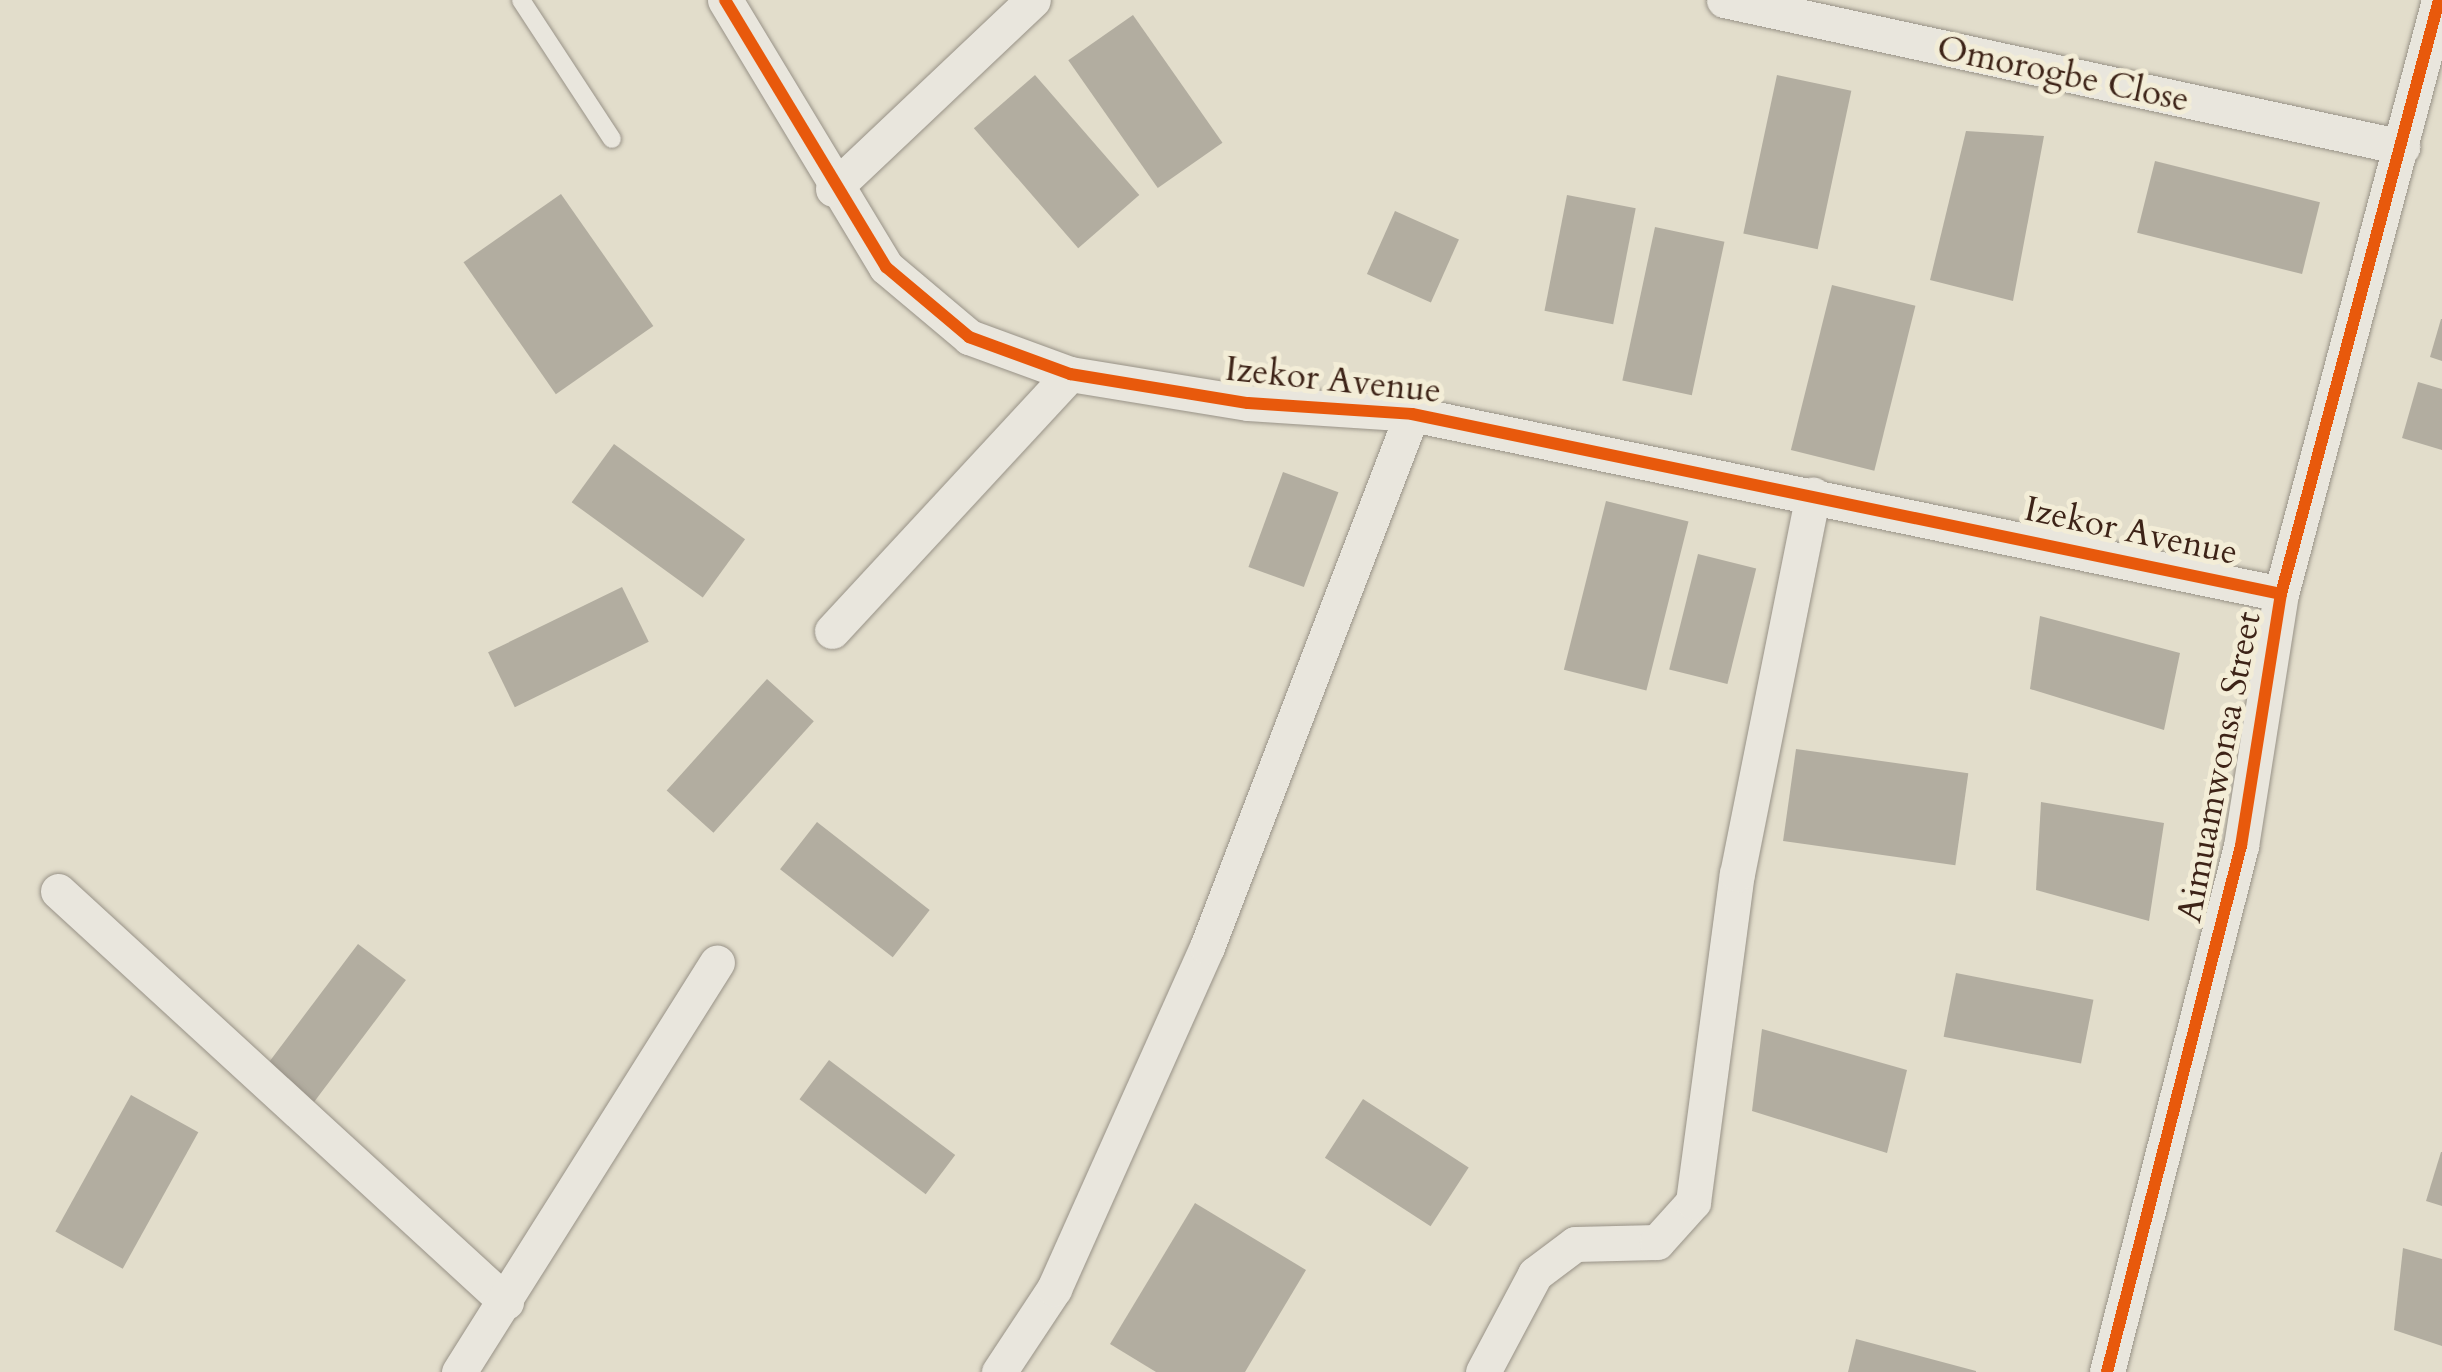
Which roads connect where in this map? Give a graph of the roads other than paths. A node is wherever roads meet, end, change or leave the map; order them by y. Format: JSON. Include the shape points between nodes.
{"nodes":[{"id":1,"x":521,"y":0,"type":"edge"},
{"id":2,"x":725,"y":0,"type":"edge"},
{"id":3,"x":1033,"y":0,"type":"edge"},
{"id":4,"x":1724,"y":0,"type":"edge"},
{"id":5,"x":2439,"y":0,"type":"edge"},
{"id":6,"x":612,"y":139,"type":"dead end"},
{"id":7,"x":2402,"y":147,"type":"junction"},
{"id":8,"x":833,"y":189,"type":"junction"},
{"id":9,"x":1070,"y":374,"type":"junction"},
{"id":10,"x":1412,"y":414,"type":"junction"},
{"id":11,"x":1812,"y":495,"type":"junction"},
{"id":12,"x":2282,"y":594,"type":"junction"},
{"id":13,"x":832,"y":630,"type":"dead end"},
{"id":14,"x":58,"y":891,"type":"dead end"},
{"id":15,"x":716,"y":963,"type":"dead end"},
{"id":16,"x":506,"y":1302,"type":"junction"},
{"id":17,"x":458,"y":1372,"type":"edge"},
{"id":18,"x":999,"y":1372,"type":"edge"},
{"id":19,"x":1483,"y":1372,"type":"edge"},
{"id":20,"x":2107,"y":1372,"type":"edge"}],
"edges":[{"from":1,"to":6,"type":"lane"},
{"from":2,"to":8,"type":"street","name":"Izekor Avenue"},
{"from":3,"to":8,"type":"street"},
{"from":4,"to":7,"type":"street","name":"Omorogbe Close"},
{"from":5,"to":7,"type":"street","name":"Aimuamwonsa Street"},
{"from":7,"to":12,"type":"street","name":"Aimuamwonsa Street"},
{"from":8,"to":9,"type":"street","name":"Izekor Avenue","via":[[886,268],[969,338]]},
{"from":9,"to":10,"type":"street","name":"Izekor Avenue","via":[[1248,403]]},
{"from":9,"to":13,"type":"street"},
{"from":10,"to":11,"type":"street","name":"Izekor Avenue"},
{"from":10,"to":18,"type":"street","via":[[1207,947],[1054,1289]]},
{"from":11,"to":12,"type":"street","name":"Izekor Avenue"},
{"from":11,"to":19,"type":"street","via":[[1737,874],[1694,1202],[1657,1242],[1575,1244],[1534,1274]]},
{"from":12,"to":20,"type":"street","name":"Aimuamwonsa Street","via":[[2242,846]]},
{"from":14,"to":16,"type":"street"},
{"from":15,"to":16,"type":"street"},
{"from":16,"to":17,"type":"street"}]}
